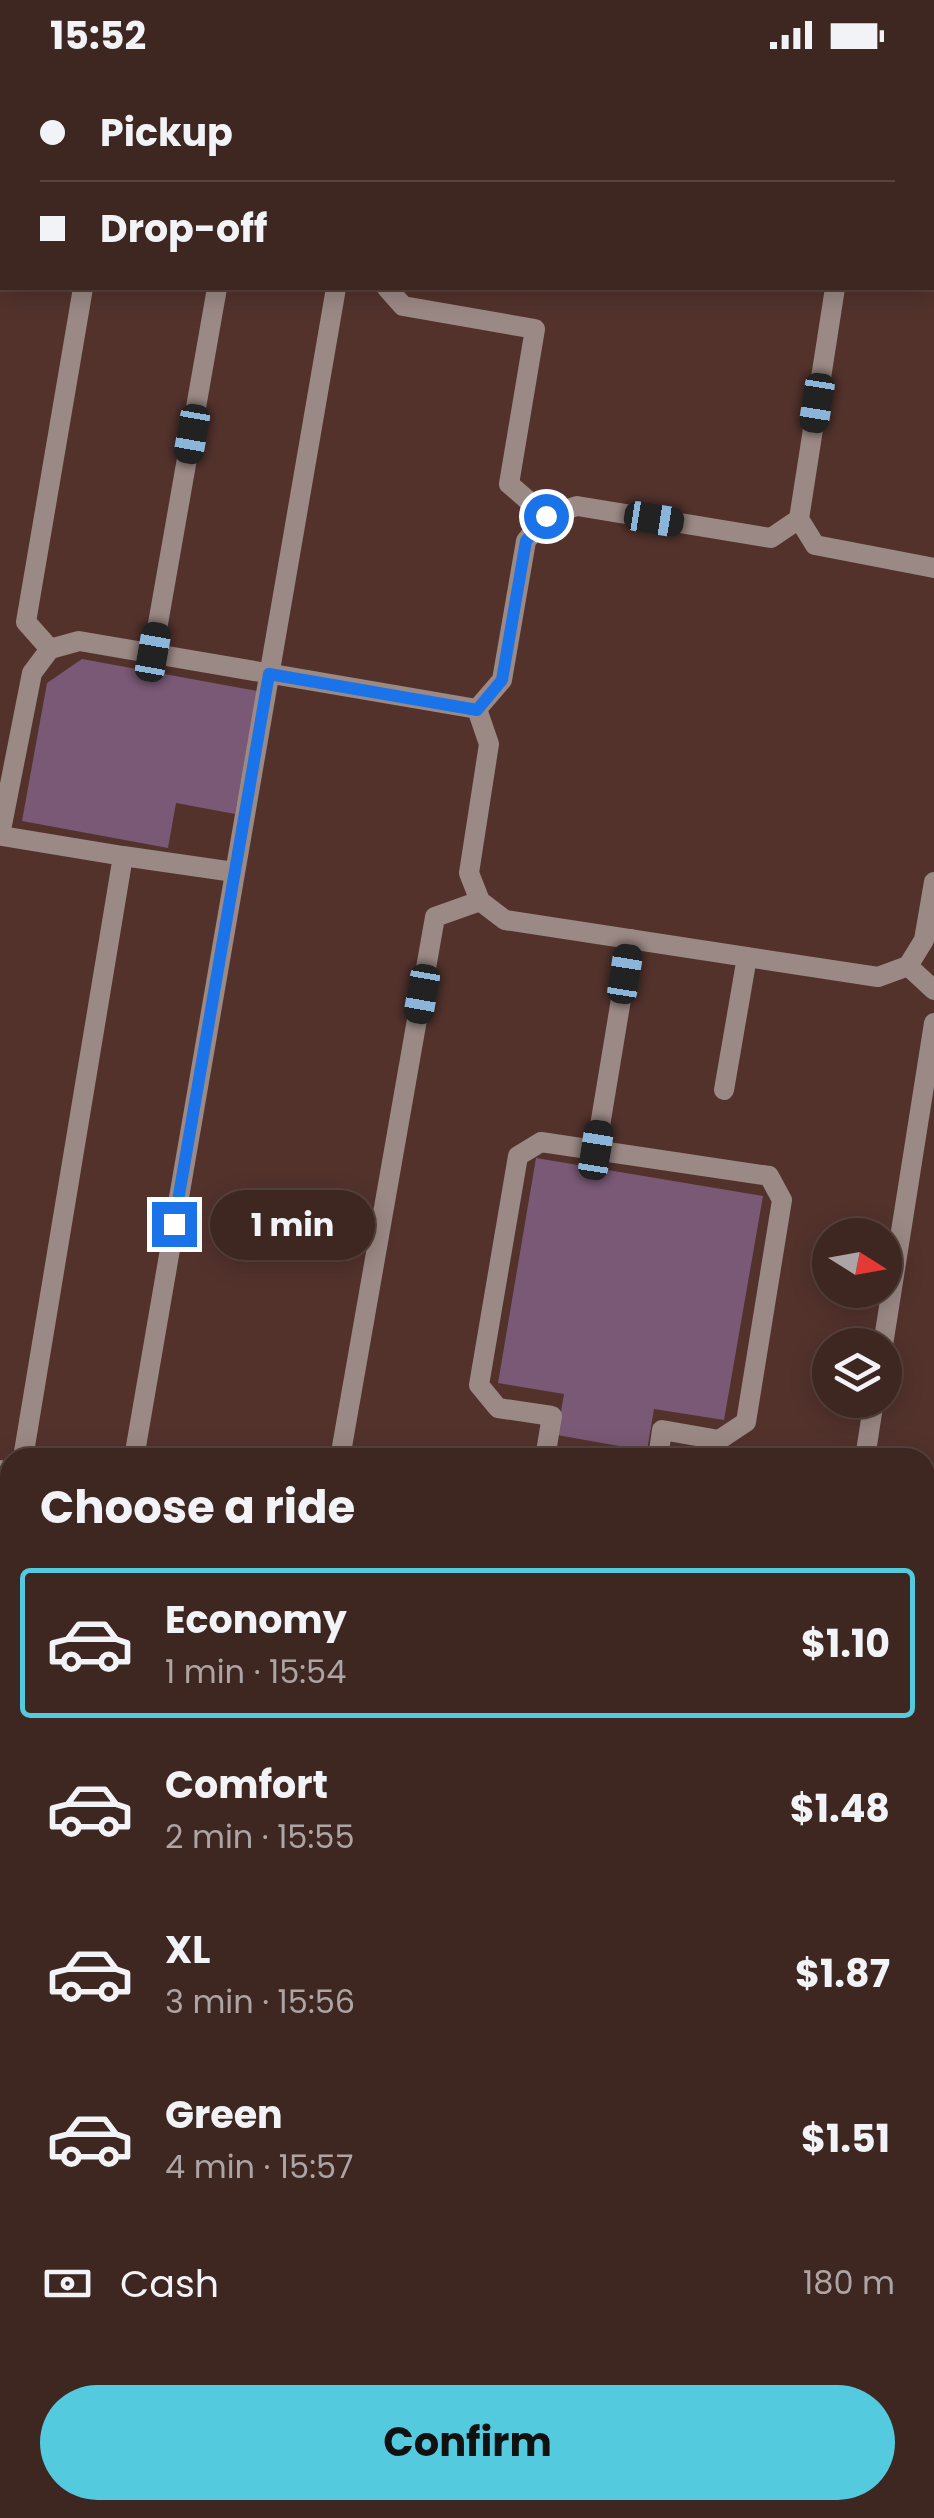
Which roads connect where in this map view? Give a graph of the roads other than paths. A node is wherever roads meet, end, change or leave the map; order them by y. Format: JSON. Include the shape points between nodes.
{"nodes":[{"id":1,"x":82,"y":290,"type":"edge"},
{"id":2,"x":217,"y":290,"type":"edge"},
{"id":3,"x":336,"y":290,"type":"edge"},
{"id":4,"x":389,"y":290,"type":"edge"},
{"id":5,"x":835,"y":290,"type":"edge"},
{"id":6,"x":546,"y":516,"type":"junction"},
{"id":7,"x":799,"y":519,"type":"junction"},
{"id":8,"x":934,"y":568,"type":"edge"},
{"id":9,"x":50,"y":650,"type":"junction"},
{"id":10,"x":153,"y":652,"type":"junction"},
{"id":11,"x":269,"y":674,"type":"junction"},
{"id":12,"x":477,"y":710,"type":"junction"},
{"id":13,"x":1,"y":836,"type":"edge"},
{"id":14,"x":123,"y":856,"type":"junction"},
{"id":15,"x":234,"y":872,"type":"junction"},
{"id":16,"x":934,"y":882,"type":"edge"},
{"id":17,"x":480,"y":902,"type":"junction"},
{"id":18,"x":631,"y":939,"type":"junction"},
{"id":19,"x":747,"y":957,"type":"junction"},
{"id":20,"x":908,"y":966,"type":"junction"},
{"id":21,"x":934,"y":990,"type":"edge"},
{"id":22,"x":934,"y":1023,"type":"edge"},
{"id":23,"x":724,"y":1090,"type":"dead end"},
{"id":24,"x":596,"y":1150,"type":"junction"},
{"id":25,"x":886,"y":1328,"type":"edge"},
{"id":26,"x":871,"y":1418,"type":"edge"},
{"id":27,"x":25,"y":1448,"type":"edge"},
{"id":28,"x":136,"y":1448,"type":"edge"},
{"id":29,"x":342,"y":1448,"type":"edge"},
{"id":30,"x":547,"y":1448,"type":"edge"},
{"id":31,"x":659,"y":1448,"type":"edge"},
{"id":32,"x":867,"y":1448,"type":"edge"}],
"edges":[{"from":1,"to":9,"type":"street","via":[[26,622]]},
{"from":2,"to":10,"type":"street"},
{"from":3,"to":11,"type":"street"},
{"from":4,"to":6,"type":"street","via":[[404,306],[535,329],[509,484]]},
{"from":5,"to":7,"type":"street"},
{"from":6,"to":7,"type":"street","via":[[577,506],[771,538]]},
{"from":6,"to":12,"type":"street","via":[[526,541],[502,680]]},
{"from":7,"to":8,"type":"street","via":[[816,545]]},
{"from":9,"to":10,"type":"street","via":[[80,641]]},
{"from":9,"to":13,"type":"street","via":[[32,672]]},
{"from":10,"to":11,"type":"street"},
{"from":11,"to":12,"type":"street"},
{"from":11,"to":15,"type":"street"},
{"from":12,"to":17,"type":"street","via":[[489,744],[468,873]]},
{"from":13,"to":14,"type":"street"},
{"from":14,"to":15,"type":"street"},
{"from":14,"to":27,"type":"street"},
{"from":15,"to":28,"type":"street"},
{"from":16,"to":20,"type":"street","via":[[924,940]]},
{"from":17,"to":18,"type":"street","via":[[505,920]]},
{"from":17,"to":29,"type":"street","via":[[435,917]]},
{"from":18,"to":19,"type":"street"},
{"from":18,"to":24,"type":"street"},
{"from":19,"to":20,"type":"street","via":[[878,977]]},
{"from":19,"to":23,"type":"street"},
{"from":20,"to":21,"type":"street"},
{"from":22,"to":25,"type":"street"},
{"from":24,"to":30,"type":"street","via":[[541,1142],[518,1156],[480,1384],[498,1408],[552,1416]]},
{"from":24,"to":31,"type":"street","via":[[769,1176],[782,1200],[746,1422],[719,1440],[662,1430]]},
{"from":26,"to":32,"type":"street"}]}
